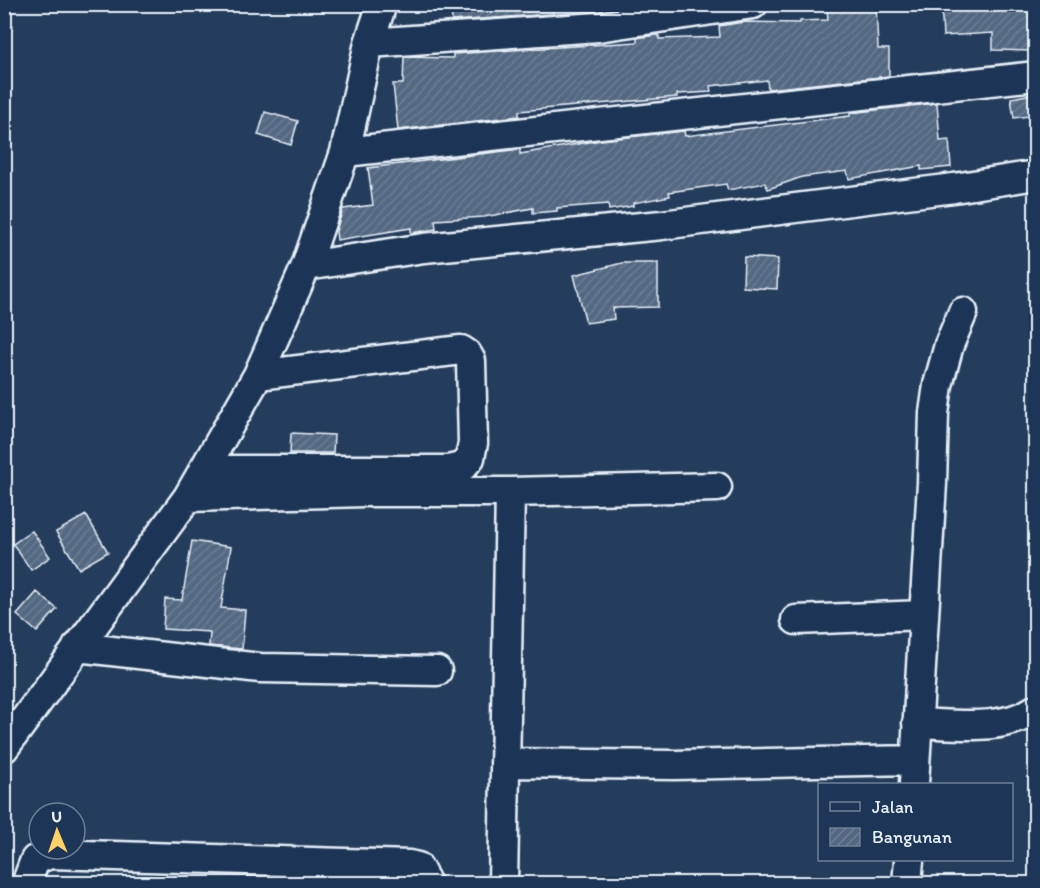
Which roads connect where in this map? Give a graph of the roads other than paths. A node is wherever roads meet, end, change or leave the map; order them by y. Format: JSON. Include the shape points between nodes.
{"nodes":[{"id":1,"x":382,"y":4,"type":"edge"},
{"id":2,"x":753,"y":4,"type":"edge"},
{"id":3,"x":369,"y":43,"type":"junction"},
{"id":4,"x":1035,"y":76,"type":"edge"},
{"id":5,"x":345,"y":152,"type":"junction"},
{"id":6,"x":1035,"y":175,"type":"edge"},
{"id":7,"x":306,"y":266,"type":"junction"},
{"id":8,"x":963,"y":312,"type":"dead end"},
{"id":9,"x":258,"y":375,"type":"junction"},
{"id":10,"x":203,"y":470,"type":"junction"},
{"id":11,"x":717,"y":486,"type":"dead end"},
{"id":12,"x":510,"y":492,"type":"junction"},
{"id":13,"x":188,"y":497,"type":"junction"},
{"id":14,"x":924,"y":615,"type":"junction"},
{"id":15,"x":796,"y":620,"type":"dead end"},
{"id":16,"x":77,"y":647,"type":"junction"},
{"id":17,"x":437,"y":671,"type":"dead end"},
{"id":18,"x":1035,"y":709,"type":"edge"},
{"id":19,"x":917,"y":723,"type":"junction"},
{"id":20,"x":4,"y":748,"type":"edge"},
{"id":21,"x":505,"y":763,"type":"junction"},
{"id":22,"x":915,"y":772,"type":"edge"},
{"id":23,"x":909,"y":861,"type":"edge"},
{"id":24,"x":26,"y":884,"type":"edge"},
{"id":25,"x":427,"y":884,"type":"edge"},
{"id":26,"x":503,"y":884,"type":"edge"},
{"id":27,"x":907,"y":884,"type":"edge"}],
"edges":[{"from":1,"to":3,"type":"street"},
{"from":2,"to":3,"type":"street","via":[[598,27]]},
{"from":3,"to":5,"type":"street"},
{"from":4,"to":5,"type":"street"},
{"from":5,"to":7,"type":"street"},
{"from":6,"to":7,"type":"street","via":[[698,220],[424,248]]},
{"from":7,"to":9,"type":"street"},
{"from":8,"to":14,"type":"street","via":[[946,355],[934,413]]},
{"from":9,"to":10,"type":"street"},
{"from":9,"to":10,"type":"street","via":[[461,350],[471,362],[470,458],[462,467],[448,470]]},
{"from":10,"to":13,"type":"street"},
{"from":11,"to":12,"type":"street"},
{"from":12,"to":13,"type":"street"},
{"from":12,"to":21,"type":"street"},
{"from":13,"to":16,"type":"street"},
{"from":14,"to":15,"type":"street"},
{"from":14,"to":19,"type":"street"},
{"from":16,"to":17,"type":"street","via":[[260,668]]},
{"from":16,"to":20,"type":"street"},
{"from":18,"to":19,"type":"street","via":[[1008,721],[973,725]]},
{"from":19,"to":22,"type":"street"},
{"from":21,"to":22,"type":"street"},
{"from":21,"to":26,"type":"street"},
{"from":23,"to":27,"type":"street"},
{"from":24,"to":25,"type":"street","via":[[35,860],[50,854],[410,865],[418,867]]}]}
